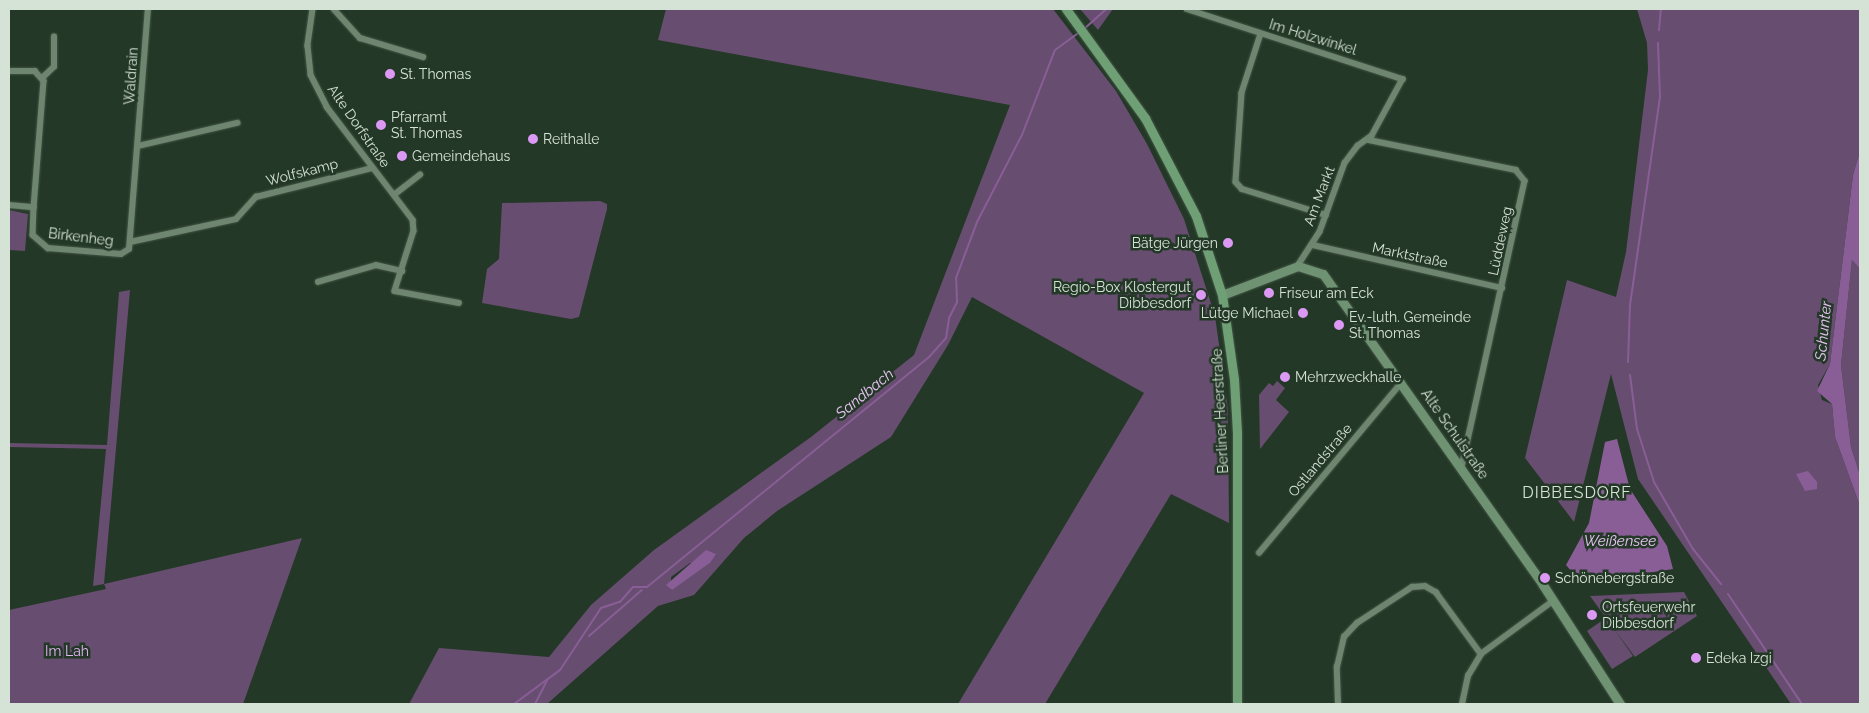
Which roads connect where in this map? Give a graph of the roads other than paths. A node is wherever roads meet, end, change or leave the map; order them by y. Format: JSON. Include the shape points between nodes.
{"nodes":[{"id":1,"x":148,"y":9,"type":"edge"},
{"id":2,"x":313,"y":9,"type":"edge"},
{"id":3,"x":334,"y":9,"type":"edge"},
{"id":4,"x":1066,"y":9,"type":"edge"},
{"id":5,"x":1187,"y":9,"type":"edge"},
{"id":6,"x":1261,"y":34,"type":"junction"},
{"id":7,"x":54,"y":37,"type":"dead end"},
{"id":8,"x":423,"y":57,"type":"dead end"},
{"id":9,"x":9,"y":71,"type":"edge"},
{"id":10,"x":42,"y":78,"type":"junction"},
{"id":11,"x":237,"y":123,"type":"dead end"},
{"id":12,"x":1369,"y":140,"type":"junction"},
{"id":13,"x":138,"y":146,"type":"junction"},
{"id":14,"x":372,"y":168,"type":"junction"},
{"id":15,"x":420,"y":175,"type":"dead end"},
{"id":16,"x":394,"y":195,"type":"junction"},
{"id":17,"x":9,"y":205,"type":"edge"},
{"id":18,"x":34,"y":206,"type":"junction"},
{"id":19,"x":1326,"y":215,"type":"junction"},
{"id":20,"x":1314,"y":245,"type":"junction"},
{"id":21,"x":129,"y":246,"type":"junction"},
{"id":22,"x":1298,"y":266,"type":"junction"},
{"id":23,"x":402,"y":271,"type":"junction"},
{"id":24,"x":318,"y":282,"type":"dead end"},
{"id":25,"x":1502,"y":288,"type":"junction"},
{"id":26,"x":1222,"y":296,"type":"junction"},
{"id":27,"x":459,"y":303,"type":"dead end"},
{"id":28,"x":1401,"y":383,"type":"junction"},
{"id":29,"x":1462,"y":468,"type":"junction"},
{"id":30,"x":1259,"y":553,"type":"dead end"},
{"id":31,"x":1554,"y":601,"type":"junction"},
{"id":32,"x":1481,"y":654,"type":"junction"},
{"id":33,"x":1237,"y":704,"type":"edge"},
{"id":34,"x":1338,"y":704,"type":"edge"},
{"id":35,"x":1462,"y":704,"type":"edge"},
{"id":36,"x":1620,"y":704,"type":"edge"}],
"edges":[{"from":1,"to":13,"type":"street","name":"Waldrain"},
{"from":2,"to":14,"type":"street","name":"Alte Dorfstraße","via":[[308,46],[311,75],[327,107]]},
{"from":3,"to":8,"type":"street","via":[[360,38]]},
{"from":4,"to":26,"type":"main road","name":"Berliner Heerstraße","via":[[1091,38],[1145,118],[1178,179],[1208,247]]},
{"from":5,"to":6,"type":"street","name":"Im Holzwinkel"},
{"from":6,"to":12,"type":"street","name":"Im Holzwinkel","via":[[1403,79]]},
{"from":6,"to":19,"type":"street","via":[[1242,92],[1236,182],[1242,189]]},
{"from":7,"to":10,"type":"street","via":[[54,67]]},
{"from":9,"to":10,"type":"street","via":[[35,71]]},
{"from":10,"to":18,"type":"street","name":"Birkenheg","via":[[42,139]]},
{"from":11,"to":13,"type":"street"},
{"from":12,"to":19,"type":"street","name":"Am Markt","via":[[1358,146],[1345,163]]},
{"from":12,"to":25,"type":"street","name":"Lüddeweg","via":[[1520,172],[1524,188]]},
{"from":13,"to":21,"type":"street","name":"Waldrain"},
{"from":14,"to":16,"type":"street","name":"Alte Dorfstraße"},
{"from":14,"to":21,"type":"street","name":"Wolfskamp","via":[[256,197],[236,219]]},
{"from":15,"to":16,"type":"street"},
{"from":16,"to":23,"type":"street","name":"Alte Dorfstraße","via":[[414,226]]},
{"from":17,"to":18,"type":"street"},
{"from":18,"to":21,"type":"street","name":"Birkenheg","via":[[33,235],[41,245],[121,254]]},
{"from":19,"to":20,"type":"street","name":"Am Markt"},
{"from":20,"to":22,"type":"street","name":"Am Markt"},
{"from":20,"to":25,"type":"street","name":"Marktstraße"},
{"from":22,"to":26,"type":"street"},
{"from":22,"to":28,"type":"street","name":"Alte Schulstraße","via":[[1313,268],[1326,277]]},
{"from":23,"to":24,"type":"street","via":[[376,265]]},
{"from":23,"to":27,"type":"street","name":"Alte Dorfstraße","via":[[395,291]]},
{"from":25,"to":29,"type":"street","name":"Lüddeweg"},
{"from":26,"to":33,"type":"main road","name":"Berliner Heerstraße","via":[[1234,379],[1237,432]]},
{"from":28,"to":29,"type":"street","name":"Alte Schulstraße"},
{"from":28,"to":30,"type":"street","name":"Ostlandstraße"},
{"from":29,"to":31,"type":"street","name":"Alte Schulstraße"},
{"from":31,"to":32,"type":"street"},
{"from":31,"to":36,"type":"street","name":"Alte Schulstraße"},
{"from":32,"to":34,"type":"street","via":[[1436,592],[1424,586],[1412,587],[1357,623],[1344,637],[1338,658]]},
{"from":32,"to":35,"type":"street","via":[[1468,676]]}]}
